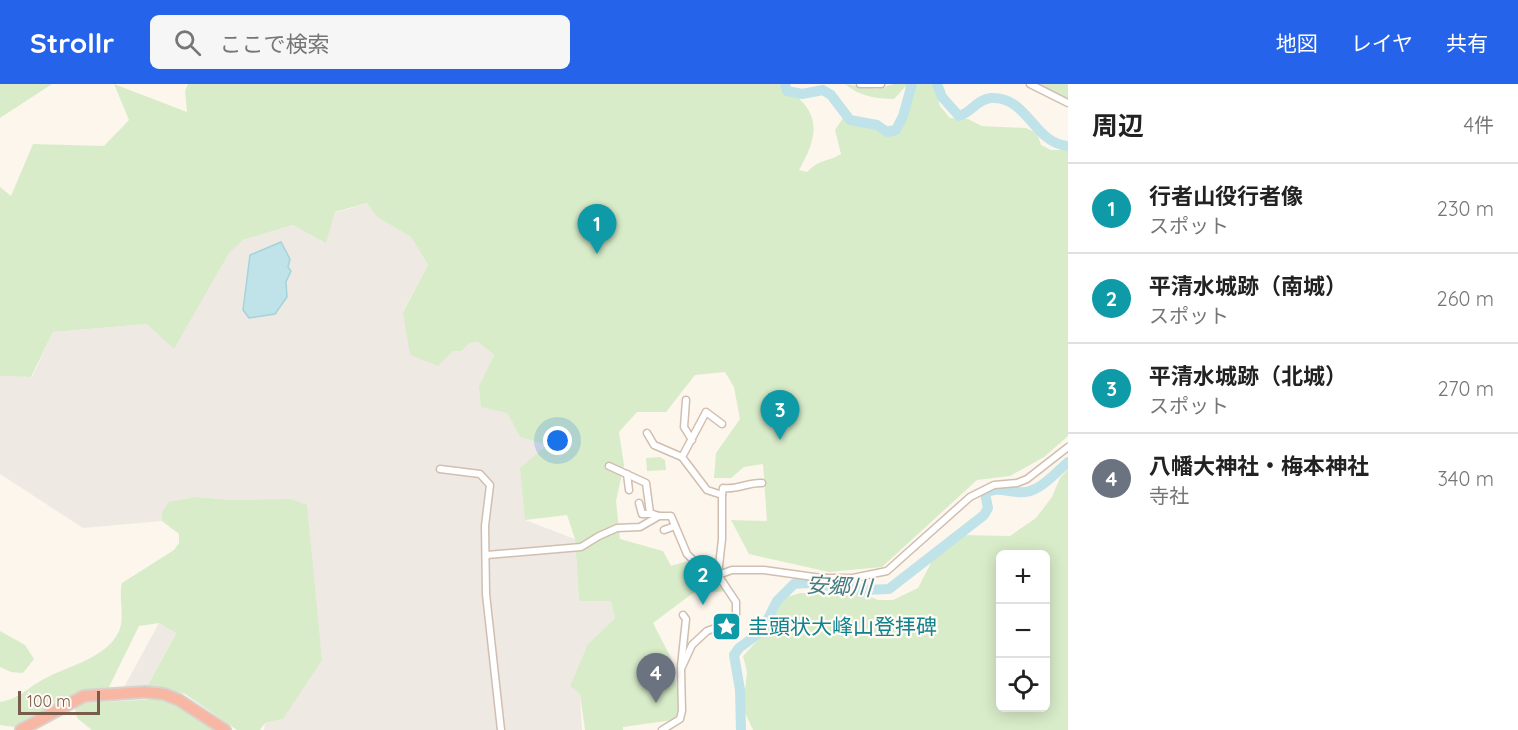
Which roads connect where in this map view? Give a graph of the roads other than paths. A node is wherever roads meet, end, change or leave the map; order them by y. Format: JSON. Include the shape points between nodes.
{"nodes":[{"id":1,"x":860,"y":84,"type":"edge"},
{"id":2,"x":881,"y":84,"type":"edge"},
{"id":3,"x":1030,"y":84,"type":"edge"},
{"id":4,"x":1068,"y":103,"type":"edge"},
{"id":5,"x":686,"y":400,"type":"dead end"},
{"id":6,"x":722,"y":424,"type":"dead end"},
{"id":7,"x":647,"y":434,"type":"dead end"},
{"id":8,"x":692,"y":440,"type":"junction"},
{"id":9,"x":1068,"y":447,"type":"edge"},
{"id":10,"x":682,"y":457,"type":"junction"},
{"id":11,"x":609,"y":466,"type":"dead end"},
{"id":12,"x":440,"y":469,"type":"dead end"},
{"id":13,"x":627,"y":474,"type":"junction"},
{"id":14,"x":762,"y":483,"type":"dead end"},
{"id":15,"x":629,"y":490,"type":"dead end"},
{"id":16,"x":722,"y":495,"type":"junction"},
{"id":17,"x":639,"y":503,"type":"dead end"},
{"id":18,"x":656,"y":515,"type":"junction"},
{"id":19,"x":675,"y":526,"type":"junction"},
{"id":20,"x":664,"y":530,"type":"dead end"},
{"id":21,"x":487,"y":555,"type":"junction"},
{"id":22,"x":718,"y":575,"type":"junction"},
{"id":23,"x":684,"y":615,"type":"dead end"},
{"id":24,"x":681,"y":669,"type":"junction"},
{"id":25,"x":21,"y":730,"type":"edge"},
{"id":26,"x":225,"y":730,"type":"edge"},
{"id":27,"x":501,"y":730,"type":"edge"},
{"id":28,"x":662,"y":730,"type":"edge"}],
"edges":[{"from":1,"to":2,"type":"street"},
{"from":3,"to":4,"type":"street"},
{"from":5,"to":8,"type":"street","via":[[684,427]]},
{"from":6,"to":8,"type":"street","via":[[706,412]]},
{"from":7,"to":10,"type":"street","via":[[654,446]]},
{"from":8,"to":10,"type":"street"},
{"from":9,"to":22,"type":"street","via":[[1028,479],[978,491],[887,571],[852,578],[764,570],[732,570]]},
{"from":10,"to":16,"type":"street","via":[[707,490]]},
{"from":11,"to":13,"type":"street"},
{"from":12,"to":21,"type":"street","via":[[480,474],[490,485],[485,526]]},
{"from":13,"to":15,"type":"street"},
{"from":13,"to":18,"type":"street","via":[[646,483],[648,506]]},
{"from":14,"to":16,"type":"street","via":[[753,482],[740,489],[723,488]]},
{"from":16,"to":22,"type":"street","via":[[723,539]]},
{"from":17,"to":18,"type":"street","via":[[642,514]]},
{"from":18,"to":19,"type":"street","via":[[671,516]]},
{"from":18,"to":21,"type":"street","via":[[640,527],[605,533],[581,547]]},
{"from":19,"to":20,"type":"street"},
{"from":19,"to":22,"type":"street","via":[[687,554],[699,566]]},
{"from":21,"to":27,"type":"street","via":[[486,594]]},
{"from":22,"to":24,"type":"street","via":[[736,602],[736,614],[729,622],[706,631],[692,645]]},
{"from":23,"to":24,"type":"street"},
{"from":24,"to":28,"type":"street","via":[[680,719]]},
{"from":25,"to":26,"type":"highway","via":[[84,696],[145,692],[178,700]]}]}
